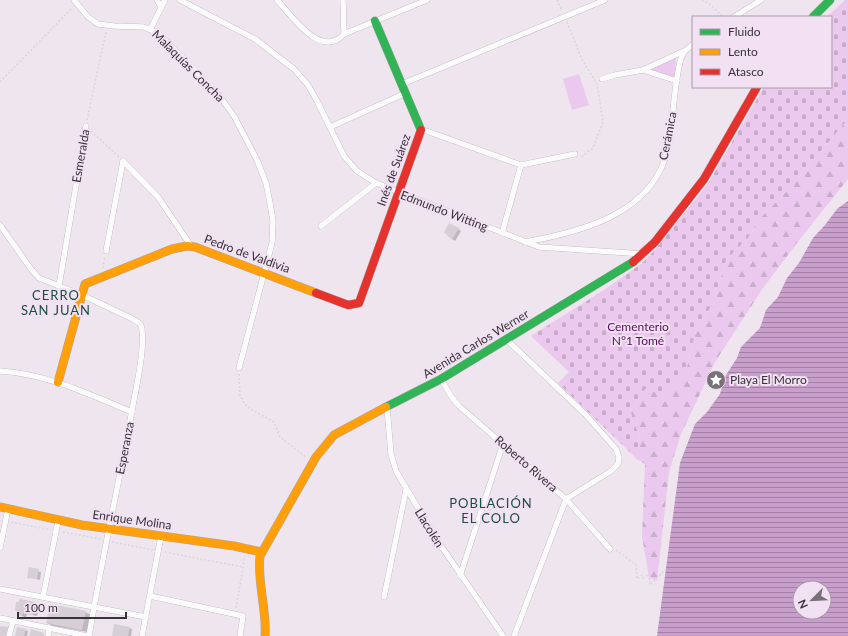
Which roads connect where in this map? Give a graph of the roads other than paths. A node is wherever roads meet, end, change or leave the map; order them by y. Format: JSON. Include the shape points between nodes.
{"nodes":[{"id":1,"x":158,"y":0,"type":"edge"},
{"id":2,"x":165,"y":0,"type":"edge"},
{"id":3,"x":180,"y":0,"type":"edge"},
{"id":4,"x":277,"y":0,"type":"edge"},
{"id":5,"x":343,"y":0,"type":"edge"},
{"id":6,"x":427,"y":0,"type":"edge"},
{"id":7,"x":605,"y":0,"type":"edge"},
{"id":8,"x":761,"y":0,"type":"edge"},
{"id":9,"x":830,"y":0,"type":"edge"},
{"id":10,"x":76,"y":2,"type":"edge"},
{"id":11,"x":161,"y":7,"type":"junction"},
{"id":12,"x":736,"y":16,"type":"edge"},
{"id":13,"x":814,"y":16,"type":"edge"},
{"id":14,"x":375,"y":21,"type":"junction"},
{"id":15,"x":151,"y":28,"type":"junction"},
{"id":16,"x":344,"y":34,"type":"junction"},
{"id":17,"x":692,"y":45,"type":"edge"},
{"id":18,"x":685,"y":51,"type":"junction"},
{"id":19,"x":643,"y":70,"type":"junction"},
{"id":20,"x":602,"y":79,"type":"dead end"},
{"id":21,"x":677,"y":81,"type":"junction"},
{"id":22,"x":402,"y":84,"type":"junction"},
{"id":23,"x":756,"y":88,"type":"edge"},
{"id":24,"x":406,"y":93,"type":"junction"},
{"id":25,"x":86,"y":126,"type":"road end"},
{"id":26,"x":330,"y":126,"type":"junction"},
{"id":27,"x":422,"y":129,"type":"junction"},
{"id":28,"x":578,"y":155,"type":"road end"},
{"id":29,"x":521,"y":165,"type":"junction"},
{"id":30,"x":376,"y":183,"type":"junction"},
{"id":31,"x":398,"y":193,"type":"junction"},
{"id":32,"x":0,"y":225,"type":"edge"},
{"id":33,"x":321,"y":226,"type":"dead end"},
{"id":34,"x":502,"y":233,"type":"junction"},
{"id":35,"x":525,"y":242,"type":"junction"},
{"id":36,"x":191,"y":246,"type":"junction"},
{"id":37,"x":106,"y":251,"type":"road end"},
{"id":38,"x":644,"y":254,"type":"junction"},
{"id":39,"x":266,"y":273,"type":"junction"},
{"id":40,"x":59,"y":286,"type":"junction"},
{"id":41,"x":82,"y":295,"type":"junction"},
{"id":42,"x":356,"y":305,"type":"joint"},
{"id":43,"x":507,"y":340,"type":"junction"},
{"id":44,"x":239,"y":368,"type":"road end"},
{"id":45,"x":0,"y":371,"type":"edge"},
{"id":46,"x":441,"y":379,"type":"junction"},
{"id":47,"x":58,"y":382,"type":"junction"},
{"id":48,"x":387,"y":406,"type":"junction"},
{"id":49,"x":132,"y":412,"type":"junction"},
{"id":50,"x":503,"y":444,"type":"junction"},
{"id":51,"x":406,"y":490,"type":"junction"},
{"id":52,"x":566,"y":499,"type":"junction"},
{"id":53,"x":4,"y":508,"type":"edge"},
{"id":54,"x":58,"y":521,"type":"junction"},
{"id":55,"x":108,"y":530,"type":"junction"},
{"id":56,"x":161,"y":536,"type":"junction"},
{"id":57,"x":0,"y":548,"type":"edge"},
{"id":58,"x":610,"y":549,"type":"road end"},
{"id":59,"x":262,"y":552,"type":"junction"},
{"id":60,"x":460,"y":576,"type":"junction"},
{"id":61,"x":0,"y":589,"type":"edge"},
{"id":62,"x":150,"y":596,"type":"junction"},
{"id":63,"x":42,"y":597,"type":"junction"},
{"id":64,"x":384,"y":597,"type":"dead end"},
{"id":65,"x":94,"y":607,"type":"junction"},
{"id":66,"x":146,"y":617,"type":"junction"},
{"id":67,"x":0,"y":618,"type":"edge"},
{"id":68,"x":13,"y":621,"type":"junction"},
{"id":69,"x":49,"y":628,"type":"junction"},
{"id":70,"x":9,"y":636,"type":"edge"},
{"id":71,"x":48,"y":636,"type":"edge"},
{"id":72,"x":88,"y":636,"type":"edge"},
{"id":73,"x":142,"y":636,"type":"edge"},
{"id":74,"x":240,"y":636,"type":"edge"},
{"id":75,"x":265,"y":636,"type":"edge"},
{"id":76,"x":503,"y":636,"type":"edge"},
{"id":77,"x":514,"y":636,"type":"edge"}],
"edges":[{"from":1,"to":11,"type":"street"},
{"from":2,"to":11,"type":"street"},
{"from":3,"to":26,"type":"street","name":"Edmundo Witting","via":[[250,36],[288,64],[308,85]]},
{"from":4,"to":16,"type":"street","via":[[317,40],[332,42]]},
{"from":5,"to":16,"type":"street"},
{"from":6,"to":14,"type":"street"},
{"from":7,"to":22,"type":"street"},
{"from":8,"to":12,"type":"street"},
{"from":9,"to":13,"type":"main road"},
{"from":10,"to":15,"type":"street","name":"Malaquías Concha","via":[[91,20],[107,26]]},
{"from":11,"to":15,"type":"street"},
{"from":14,"to":16,"type":"street"},
{"from":14,"to":22,"type":"main road","name":"Inés de Suárez"},
{"from":15,"to":39,"type":"street","name":"Malaquías Concha","via":[[218,94],[254,152],[266,183],[273,221]]},
{"from":17,"to":18,"type":"street"},
{"from":18,"to":19,"type":"street"},
{"from":18,"to":21,"type":"street","name":"Cerámica"},
{"from":19,"to":20,"type":"street","via":[[614,74]]},
{"from":19,"to":21,"type":"street"},
{"from":21,"to":35,"type":"street","name":"Cerámica","via":[[667,154],[645,192],[626,208],[600,222],[568,233]]},
{"from":22,"to":24,"type":"main road","name":"Inés de Suárez"},
{"from":23,"to":38,"type":"main road","name":"Avenida Carlos Werner","via":[[704,179]]},
{"from":24,"to":26,"type":"street"},
{"from":24,"to":27,"type":"main road","name":"Inés de Suárez"},
{"from":25,"to":40,"type":"street","name":"Esmeralda"},
{"from":26,"to":30,"type":"street","name":"Edmundo Witting","via":[[348,162]]},
{"from":27,"to":29,"type":"street"},
{"from":27,"to":31,"type":"main road","name":"Inés de Suárez"},
{"from":28,"to":29,"type":"street"},
{"from":29,"to":34,"type":"street"},
{"from":30,"to":31,"type":"street","name":"Edmundo Witting"},
{"from":30,"to":33,"type":"street"},
{"from":31,"to":34,"type":"street","name":"Edmundo Witting"},
{"from":31,"to":42,"type":"main road","name":"Inés de Suárez"},
{"from":32,"to":40,"type":"street","via":[[34,274]]},
{"from":34,"to":35,"type":"street","name":"Edmundo Witting"},
{"from":35,"to":38,"type":"street","name":"Edmundo Witting","via":[[544,248]]},
{"from":36,"to":37,"type":"street","name":"Pedro de Valdivia","via":[[158,197],[123,161]]},
{"from":36,"to":39,"type":"main road","name":"Pedro de Valdivia"},
{"from":36,"to":41,"type":"main road","via":[[172,249],[87,283]]},
{"from":38,"to":43,"type":"main road","name":"Avenida Carlos Werner","via":[[617,274]]},
{"from":39,"to":42,"type":"main road","name":"Pedro de Valdivia","via":[[348,305]]},
{"from":39,"to":44,"type":"street","name":"Malaquías Concha"},
{"from":40,"to":41,"type":"street"},
{"from":41,"to":47,"type":"main road"},
{"from":41,"to":49,"type":"street","name":"Esperanza","via":[[133,319],[141,326],[141,348]]},
{"from":43,"to":46,"type":"main road","name":"Avenida Carlos Werner"},
{"from":43,"to":52,"type":"street","via":[[589,419],[616,449],[619,457],[618,464],[611,472]]},
{"from":45,"to":47,"type":"street","via":[[30,374]]},
{"from":46,"to":48,"type":"main road","name":"Avenida Carlos Werner"},
{"from":46,"to":50,"type":"street","name":"Roberto Rivera","via":[[459,406]]},
{"from":47,"to":49,"type":"street"},
{"from":48,"to":51,"type":"street","name":"Llacolén","via":[[392,460]]},
{"from":48,"to":59,"type":"main road","name":"Avenida Carlos Werner","via":[[342,430],[327,442],[312,462]]},
{"from":49,"to":55,"type":"street","name":"Esperanza"},
{"from":50,"to":52,"type":"street","name":"Roberto Rivera"},
{"from":50,"to":60,"type":"street"},
{"from":51,"to":60,"type":"street","name":"Llacolén"},
{"from":51,"to":64,"type":"street"},
{"from":52,"to":58,"type":"street","name":"Roberto Rivera"},
{"from":52,"to":77,"type":"street"},
{"from":53,"to":54,"type":"main road","name":"Enrique Molina"},
{"from":53,"to":57,"type":"street","via":[[6,521]]},
{"from":54,"to":55,"type":"main road","name":"Enrique Molina"},
{"from":54,"to":63,"type":"street"},
{"from":55,"to":56,"type":"main road","name":"Enrique Molina"},
{"from":55,"to":65,"type":"street","name":"Esperanza"},
{"from":56,"to":59,"type":"main road","name":"Enrique Molina"},
{"from":56,"to":62,"type":"street"},
{"from":59,"to":75,"type":"main road","name":"Avenida Carlos Werner","via":[[259,564],[266,614]]},
{"from":60,"to":76,"type":"street","name":"Llacolén"},
{"from":61,"to":63,"type":"street"},
{"from":62,"to":66,"type":"street"},
{"from":62,"to":74,"type":"street","via":[[243,616]]},
{"from":63,"to":65,"type":"street"},
{"from":65,"to":66,"type":"street"},
{"from":65,"to":72,"type":"street","name":"Esperanza"},
{"from":66,"to":73,"type":"street"},
{"from":67,"to":68,"type":"street"},
{"from":68,"to":69,"type":"street"},
{"from":68,"to":70,"type":"street"},
{"from":69,"to":71,"type":"street"},
{"from":69,"to":72,"type":"street"}]}
